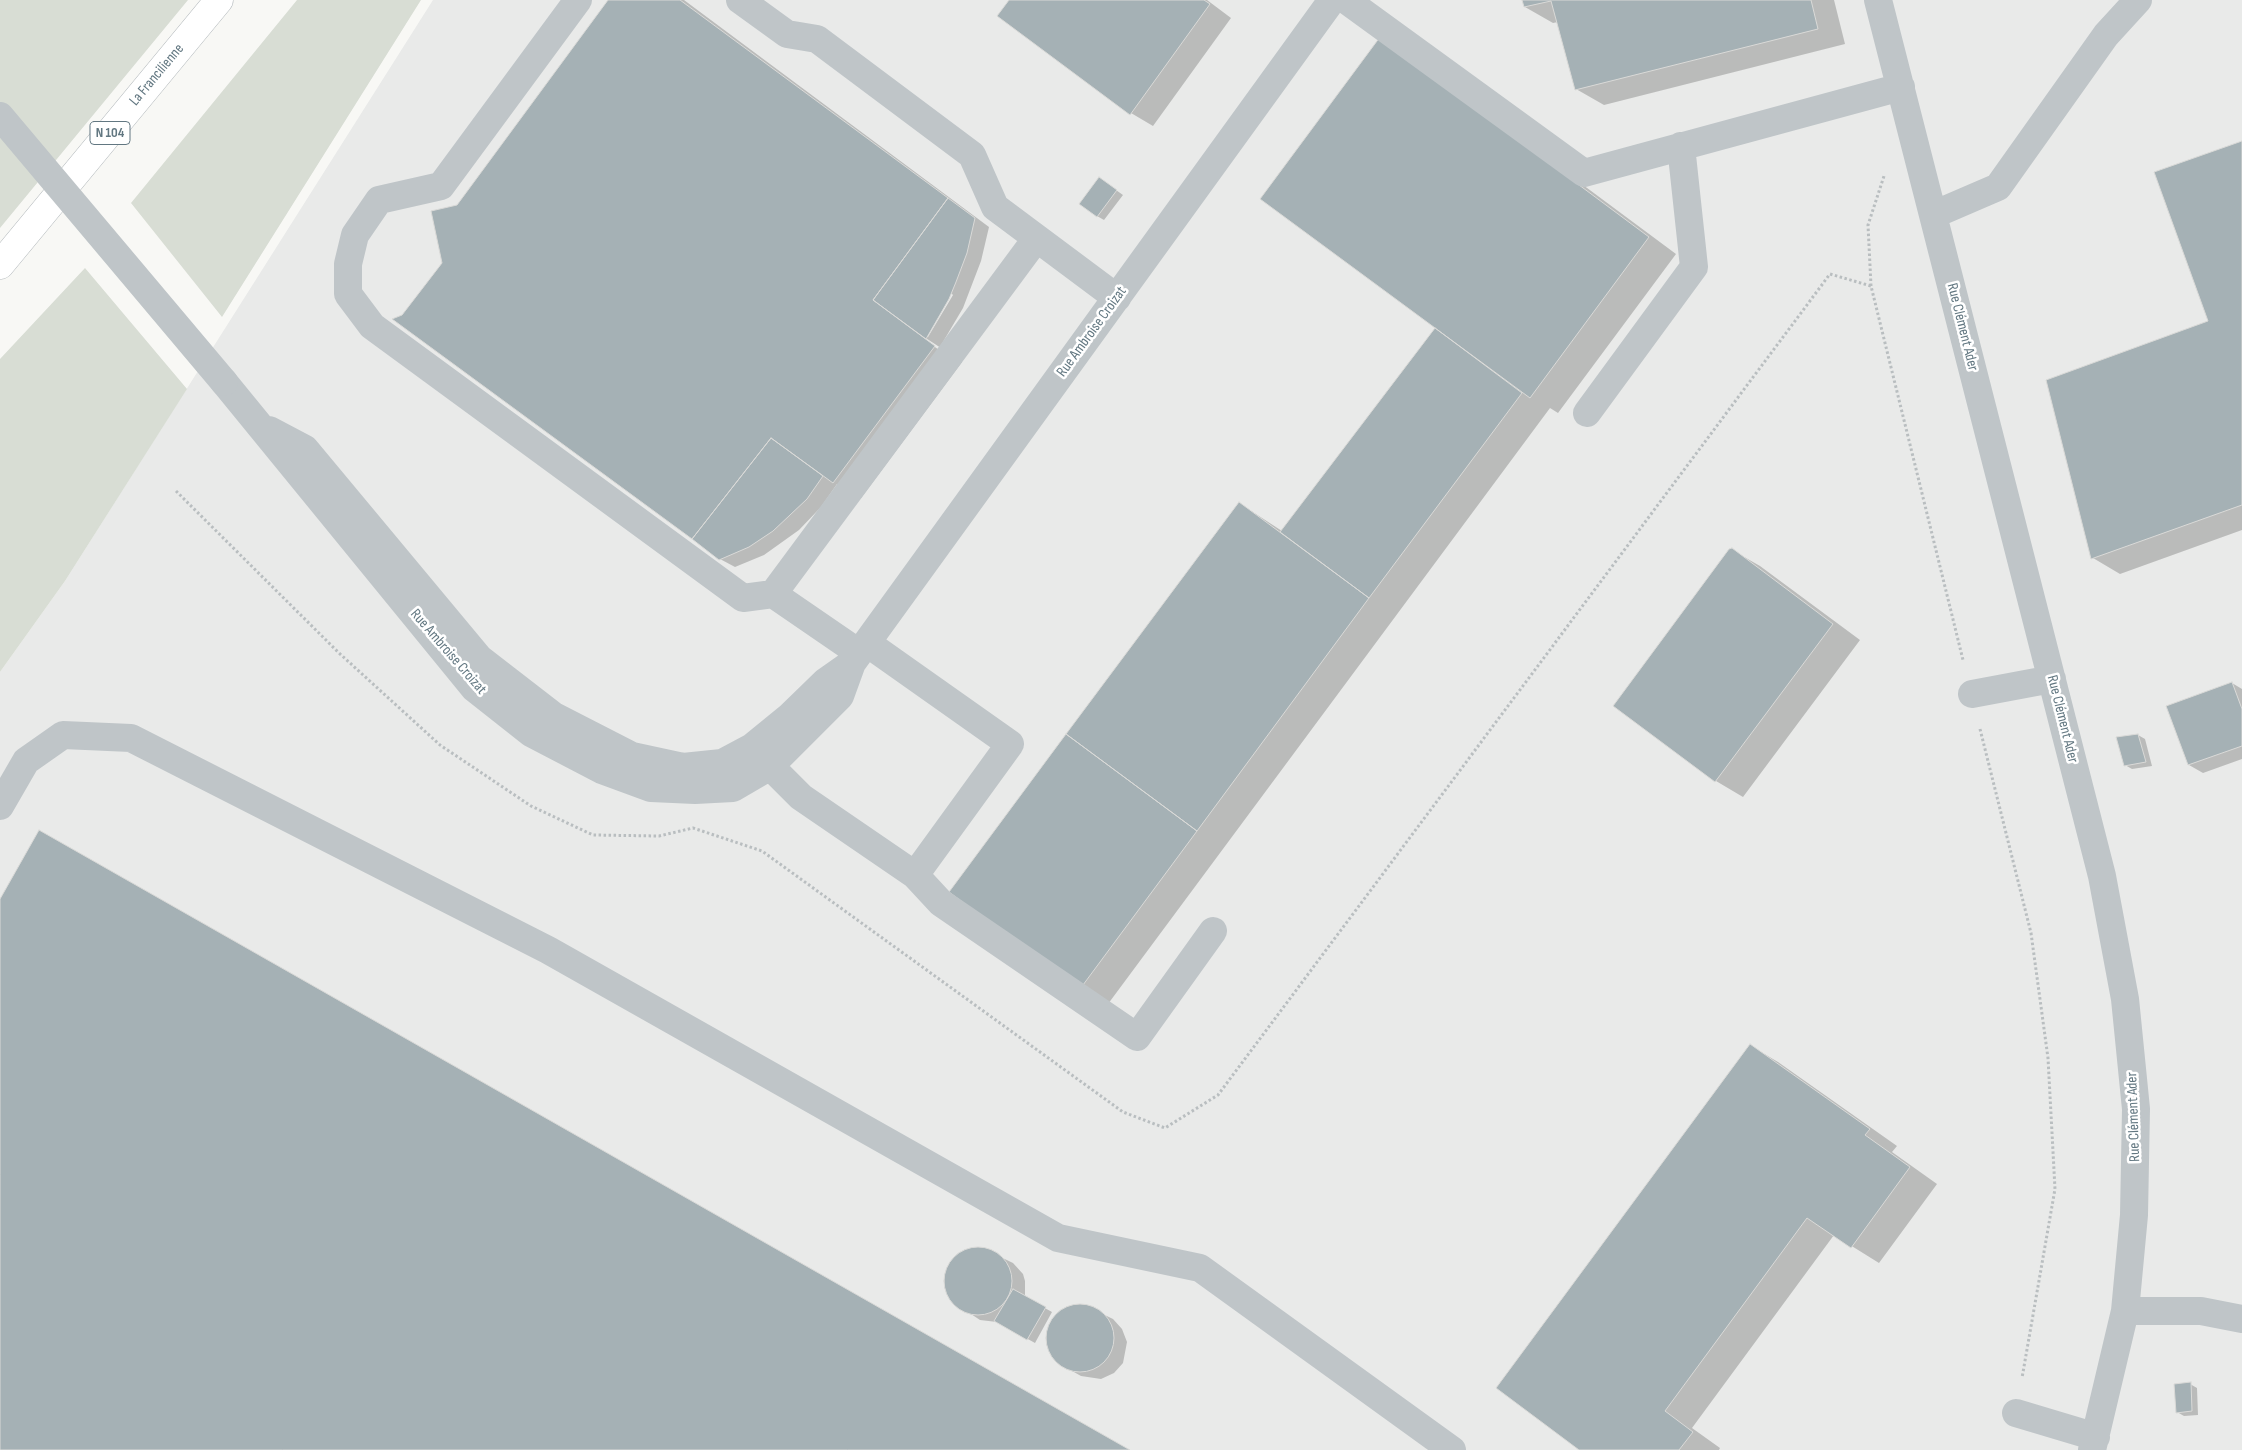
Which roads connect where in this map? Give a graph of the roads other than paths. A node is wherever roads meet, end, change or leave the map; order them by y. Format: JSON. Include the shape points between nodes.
{"nodes":[{"id":1,"x":219,"y":0,"type":"edge"},
{"id":2,"x":578,"y":0,"type":"edge"},
{"id":3,"x":740,"y":0,"type":"edge"},
{"id":4,"x":1332,"y":0,"type":"edge"},
{"id":5,"x":1346,"y":0,"type":"edge"},
{"id":6,"x":1878,"y":0,"type":"edge"},
{"id":7,"x":2115,"y":0,"type":"edge"},
{"id":8,"x":2138,"y":0,"type":"edge"},
{"id":9,"x":2106,"y":35,"type":"junction"},
{"id":10,"x":1901,"y":87,"type":"junction"},
{"id":11,"x":0,"y":116,"type":"edge"},
{"id":12,"x":1681,"y":146,"type":"junction"},
{"id":13,"x":1934,"y":214,"type":"junction"},
{"id":14,"x":1036,"y":239,"type":"junction"},
{"id":15,"x":0,"y":265,"type":"edge"},
{"id":16,"x":1117,"y":298,"type":"junction"},
{"id":17,"x":1586,"y":413,"type":"dead end"},
{"id":18,"x":258,"y":423,"type":"junction"},
{"id":19,"x":773,"y":594,"type":"junction"},
{"id":20,"x":859,"y":653,"type":"junction"},
{"id":21,"x":2052,"y":679,"type":"junction"},
{"id":22,"x":1972,"y":694,"type":"road end"},
{"id":23,"x":752,"y":747,"type":"junction"},
{"id":24,"x":769,"y":767,"type":"junction"},
{"id":25,"x":0,"y":806,"type":"edge"},
{"id":26,"x":915,"y":875,"type":"junction"},
{"id":27,"x":1213,"y":931,"type":"dead end"},
{"id":28,"x":2125,"y":1311,"type":"junction"},
{"id":29,"x":2242,"y":1319,"type":"edge"},
{"id":30,"x":2016,"y":1413,"type":"road end"},
{"id":31,"x":2094,"y":1443,"type":"edge"},
{"id":32,"x":1452,"y":1450,"type":"edge"}],
"edges":[{"from":1,"to":15,"type":"highway","name":"La Francilienne","number":"N 104"},
{"from":2,"to":19,"type":"street","via":[[441,186],[379,200],[356,235],[348,264],[348,294],[372,326],[742,598]]},
{"from":3,"to":14,"type":"street","via":[[787,34],[817,39],[972,155],[995,207]]},
{"from":4,"to":16,"type":"street","name":"Rue Ambroise Croizat"},
{"from":5,"to":12,"type":"street","via":[[1584,173]]},
{"from":6,"to":10,"type":"street","name":"Rue Clément Ader"},
{"from":7,"to":9,"type":"street"},
{"from":8,"to":9,"type":"street"},
{"from":9,"to":13,"type":"street","via":[[1998,187]]},
{"from":10,"to":12,"type":"street"},
{"from":10,"to":13,"type":"street","name":"Rue Clément Ader"},
{"from":11,"to":18,"type":"street","name":"Rue Ambroise Croizat","bridge":true},
{"from":12,"to":17,"type":"street","via":[[1694,267]]},
{"from":13,"to":21,"type":"street","name":"Rue Clément Ader"},
{"from":14,"to":16,"type":"street"},
{"from":14,"to":19,"type":"street"},
{"from":16,"to":20,"type":"street","name":"Rue Ambroise Croizat"},
{"from":18,"to":23,"type":"street","name":"Rue Ambroise Croizat","via":[[305,449],[479,658],[554,716],[632,756],[683,767],[722,763]]},
{"from":18,"to":24,"type":"street","name":"Rue Ambroise Croizat","via":[[474,688],[531,733],[602,770],[651,788],[733,788]]},
{"from":19,"to":20,"type":"street"},
{"from":20,"to":23,"type":"street","name":"Rue Ambroise Croizat"},
{"from":20,"to":24,"type":"street","name":"Rue Ambroise Croizat","via":[[840,696]]},
{"from":20,"to":26,"type":"street","via":[[1010,744]]},
{"from":21,"to":22,"type":"street"},
{"from":21,"to":28,"type":"street","name":"Rue Clément Ader","via":[[2102,876],[2125,999],[2136,1109],[2134,1215]]},
{"from":23,"to":24,"type":"street"},
{"from":24,"to":26,"type":"street","via":[[801,797]]},
{"from":25,"to":32,"type":"street","via":[[26,761],[63,736],[131,738],[548,950],[1058,1238],[1200,1268]]},
{"from":26,"to":27,"type":"street","via":[[941,903],[1136,1037]]},
{"from":28,"to":29,"type":"street","via":[[2201,1311]]},
{"from":28,"to":31,"type":"street","name":"Rue Clément Ader"},
{"from":30,"to":31,"type":"street"}]}
